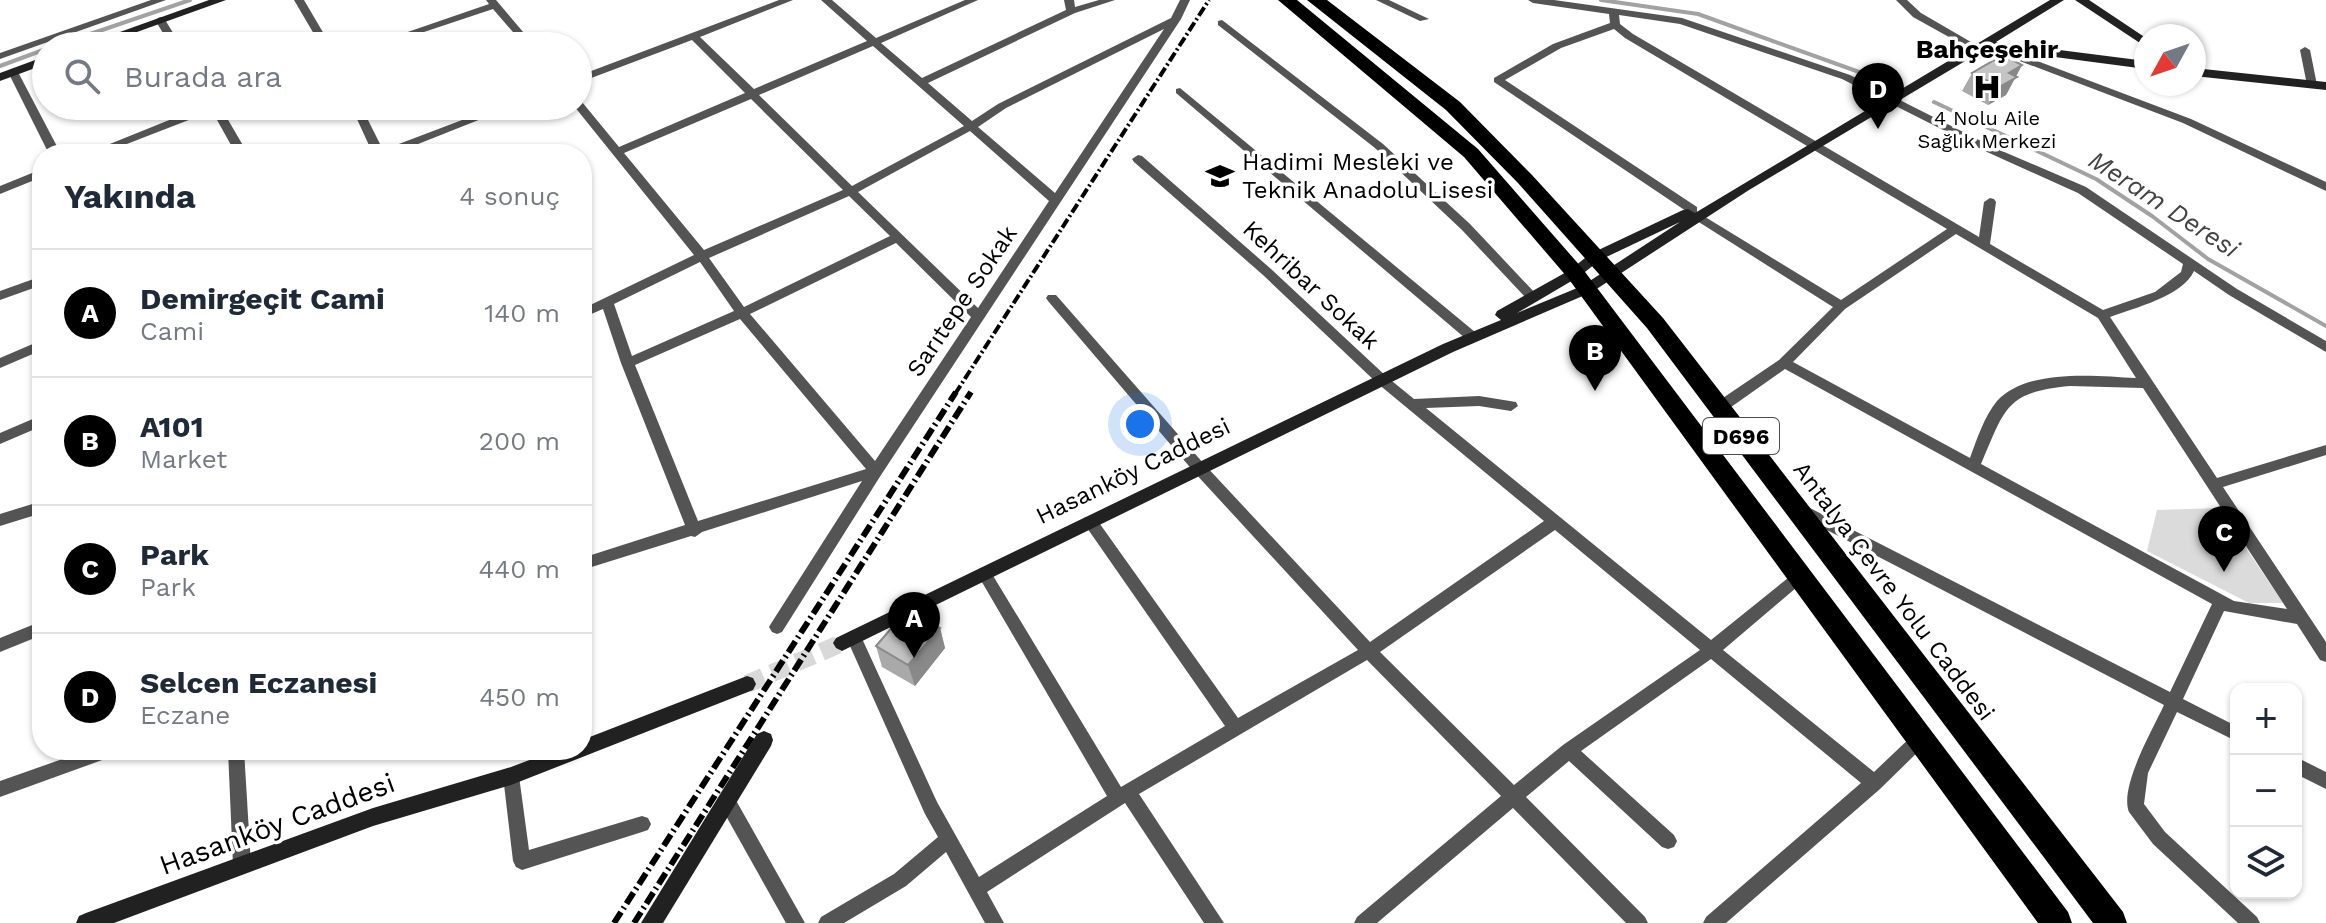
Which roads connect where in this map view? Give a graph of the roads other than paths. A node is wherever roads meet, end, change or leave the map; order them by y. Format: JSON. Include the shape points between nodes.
{"nodes":[{"id":1,"x":161,"y":0,"type":"edge"},
{"id":2,"x":220,"y":0,"type":"edge"},
{"id":3,"x":299,"y":0,"type":"edge"},
{"id":4,"x":788,"y":0,"type":"edge"},
{"id":5,"x":826,"y":0,"type":"edge"},
{"id":6,"x":973,"y":0,"type":"edge"},
{"id":7,"x":1110,"y":0,"type":"edge"},
{"id":8,"x":1185,"y":0,"type":"edge"},
{"id":9,"x":1287,"y":0,"type":"edge"},
{"id":10,"x":1316,"y":0,"type":"edge"},
{"id":11,"x":1381,"y":0,"type":"edge"},
{"id":12,"x":1533,"y":0,"type":"edge"},
{"id":13,"x":1901,"y":0,"type":"edge"},
{"id":14,"x":2058,"y":0,"type":"edge"},
{"id":15,"x":2081,"y":0,"type":"edge"},
{"id":16,"x":493,"y":2,"type":"edge"},
{"id":17,"x":1070,"y":5,"type":"edge"},
{"id":18,"x":1614,"y":18,"type":"junction"},
{"id":19,"x":1176,"y":19,"type":"junction"},
{"id":20,"x":1424,"y":19,"type":"dead end"},
{"id":21,"x":160,"y":20,"type":"junction"},
{"id":22,"x":1222,"y":23,"type":"dead end"},
{"id":23,"x":69,"y":32,"type":"edge"},
{"id":24,"x":126,"y":32,"type":"edge"},
{"id":25,"x":167,"y":32,"type":"edge"},
{"id":26,"x":318,"y":32,"type":"edge"},
{"id":27,"x":410,"y":32,"type":"edge"},
{"id":28,"x":518,"y":32,"type":"edge"},
{"id":29,"x":2134,"y":35,"type":"edge"},
{"id":30,"x":693,"y":36,"type":"junction"},
{"id":31,"x":876,"y":43,"type":"junction"},
{"id":32,"x":32,"y":45,"type":"edge"},
{"id":33,"x":1982,"y":46,"type":"junction"},
{"id":34,"x":2305,"y":50,"type":"dead end"},
{"id":35,"x":0,"y":56,"type":"edge"},
{"id":36,"x":2134,"y":64,"type":"edge"},
{"id":37,"x":32,"y":65,"type":"edge"},
{"id":38,"x":13,"y":72,"type":"junction"},
{"id":39,"x":2206,"y":73,"type":"edge"},
{"id":40,"x":592,"y":75,"type":"edge"},
{"id":41,"x":0,"y":77,"type":"edge"},
{"id":42,"x":921,"y":82,"type":"junction"},
{"id":43,"x":2319,"y":86,"type":"edge"},
{"id":44,"x":1180,"y":91,"type":"dead end"},
{"id":45,"x":753,"y":95,"type":"junction"},
{"id":46,"x":1893,"y":98,"type":"junction"},
{"id":47,"x":32,"y":109,"type":"edge"},
{"id":48,"x":38,"y":120,"type":"edge"},
{"id":49,"x":179,"y":120,"type":"edge"},
{"id":50,"x":223,"y":120,"type":"edge"},
{"id":51,"x":363,"y":120,"type":"edge"},
{"id":52,"x":472,"y":120,"type":"edge"},
{"id":53,"x":591,"y":120,"type":"edge"},
{"id":54,"x":972,"y":126,"type":"junction"},
{"id":55,"x":50,"y":144,"type":"edge"},
{"id":56,"x":117,"y":144,"type":"edge"},
{"id":57,"x":236,"y":144,"type":"edge"},
{"id":58,"x":376,"y":144,"type":"edge"},
{"id":59,"x":408,"y":144,"type":"edge"},
{"id":60,"x":1814,"y":145,"type":"junction"},
{"id":61,"x":616,"y":152,"type":"junction"},
{"id":62,"x":1138,"y":159,"type":"dead end"},
{"id":63,"x":32,"y":177,"type":"edge"},
{"id":64,"x":2326,"y":187,"type":"edge"},
{"id":65,"x":0,"y":190,"type":"edge"},
{"id":66,"x":851,"y":191,"type":"junction"},
{"id":67,"x":1056,"y":200,"type":"junction"},
{"id":68,"x":1990,"y":202,"type":"dead end"},
{"id":69,"x":1696,"y":213,"type":"junction"},
{"id":70,"x":1956,"y":229,"type":"junction"},
{"id":71,"x":898,"y":237,"type":"junction"},
{"id":72,"x":1984,"y":246,"type":"junction"},
{"id":73,"x":702,"y":256,"type":"junction"},
{"id":74,"x":2189,"y":262,"type":"junction"},
{"id":75,"x":1602,"y":265,"type":"junction"},
{"id":76,"x":1581,"y":281,"type":"junction"},
{"id":77,"x":32,"y":284,"type":"edge"},
{"id":78,"x":0,"y":296,"type":"edge"},
{"id":79,"x":1532,"y":297,"type":"junction"},
{"id":80,"x":1052,"y":298,"type":"dead end"},
{"id":81,"x":607,"y":302,"type":"junction"},
{"id":82,"x":1841,"y":306,"type":"junction"},
{"id":83,"x":592,"y":309,"type":"edge"},
{"id":84,"x":742,"y":313,"type":"junction"},
{"id":85,"x":2102,"y":315,"type":"junction"},
{"id":86,"x":978,"y":316,"type":"junction"},
{"id":87,"x":1470,"y":335,"type":"junction"},
{"id":88,"x":2326,"y":347,"type":"edge"},
{"id":89,"x":1448,"y":348,"type":"junction"},
{"id":90,"x":32,"y":349,"type":"edge"},
{"id":91,"x":0,"y":363,"type":"edge"},
{"id":92,"x":628,"y":363,"type":"junction"},
{"id":93,"x":1784,"y":363,"type":"junction"},
{"id":94,"x":1382,"y":380,"type":"junction"},
{"id":95,"x":2147,"y":383,"type":"junction"},
{"id":96,"x":1411,"y":404,"type":"junction"},
{"id":97,"x":1511,"y":406,"type":"dead end"},
{"id":98,"x":1719,"y":408,"type":"junction"},
{"id":99,"x":32,"y":425,"type":"edge"},
{"id":100,"x":0,"y":439,"type":"edge"},
{"id":101,"x":2326,"y":450,"type":"edge"},
{"id":102,"x":1973,"y":466,"type":"junction"},
{"id":103,"x":1199,"y":468,"type":"junction"},
{"id":104,"x":876,"y":471,"type":"junction"},
{"id":105,"x":2214,"y":484,"type":"junction"},
{"id":106,"x":1795,"y":507,"type":"junction"},
{"id":107,"x":32,"y":510,"type":"edge"},
{"id":108,"x":0,"y":520,"type":"edge"},
{"id":109,"x":1090,"y":521,"type":"junction"},
{"id":110,"x":1556,"y":521,"type":"junction"},
{"id":111,"x":695,"y":531,"type":"junction"},
{"id":112,"x":592,"y":561,"type":"edge"},
{"id":113,"x":984,"y":573,"type":"junction"},
{"id":114,"x":1798,"y":578,"type":"junction"},
{"id":115,"x":2221,"y":601,"type":"junction"},
{"id":116,"x":2302,"y":618,"type":"junction"},
{"id":117,"x":777,"y":627,"type":"dead end"},
{"id":118,"x":32,"y":632,"type":"edge"},
{"id":119,"x":2321,"y":637,"type":"edge"},
{"id":120,"x":848,"y":640,"type":"joint"},
{"id":121,"x":0,"y":645,"type":"edge"},
{"id":122,"x":1369,"y":651,"type":"junction"},
{"id":123,"x":1710,"y":651,"type":"junction"},
{"id":124,"x":2326,"y":655,"type":"edge"},
{"id":125,"x":747,"y":684,"type":"tunnel mouth"},
{"id":126,"x":2175,"y":703,"type":"junction"},
{"id":127,"x":1236,"y":728,"type":"junction"},
{"id":128,"x":2230,"y":731,"type":"edge"},
{"id":129,"x":1920,"y":739,"type":"junction"},
{"id":130,"x":764,"y":740,"type":"dead end"},
{"id":131,"x":592,"y":744,"type":"edge"},
{"id":132,"x":1569,"y":750,"type":"junction"},
{"id":133,"x":82,"y":760,"type":"edge"},
{"id":134,"x":237,"y":760,"type":"edge"},
{"id":135,"x":552,"y":760,"type":"edge"},
{"id":136,"x":2302,"y":768,"type":"edge"},
{"id":137,"x":511,"y":776,"type":"junction"},
{"id":138,"x":2326,"y":781,"type":"edge"},
{"id":139,"x":1874,"y":783,"type":"junction"},
{"id":140,"x":0,"y":789,"type":"edge"},
{"id":141,"x":1123,"y":795,"type":"junction"},
{"id":142,"x":1512,"y":798,"type":"junction"},
{"id":143,"x":727,"y":801,"type":"junction"},
{"id":144,"x":642,"y":824,"type":"dead end"},
{"id":145,"x":948,"y":839,"type":"junction"},
{"id":146,"x":1668,"y":841,"type":"dead end"},
{"id":147,"x":242,"y":865,"type":"junction"},
{"id":148,"x":976,"y":889,"type":"junction"},
{"id":149,"x":86,"y":923,"type":"edge"},
{"id":150,"x":651,"y":923,"type":"edge"},
{"id":151,"x":796,"y":923,"type":"edge"},
{"id":152,"x":827,"y":923,"type":"edge"},
{"id":153,"x":995,"y":923,"type":"edge"},
{"id":154,"x":1215,"y":923,"type":"edge"},
{"id":155,"x":1363,"y":923,"type":"edge"},
{"id":156,"x":1639,"y":923,"type":"edge"},
{"id":157,"x":1712,"y":923,"type":"edge"},
{"id":158,"x":2057,"y":923,"type":"edge"},
{"id":159,"x":2112,"y":923,"type":"edge"},
{"id":160,"x":2251,"y":923,"type":"edge"}],
"edges":[{"from":1,"to":23,"type":"street"},
{"from":2,"to":21,"type":"street"},
{"from":3,"to":26,"type":"street"},
{"from":4,"to":30,"type":"street"},
{"from":5,"to":31,"type":"street"},
{"from":6,"to":31,"type":"street"},
{"from":7,"to":17,"type":"street"},
{"from":8,"to":19,"type":"street","name":"Sarıtepe Sokak"},
{"from":9,"to":76,"type":"highway","number":"D696","via":[[1471,153]]},
{"from":10,"to":75,"type":"highway","name":"Antalya Çevre Yolu Caddesi","number":"D696","via":[[1453,106]]},
{"from":11,"to":20,"type":"street"},
{"from":12,"to":18,"type":"street"},
{"from":13,"to":33,"type":"street","via":[[1917,15]]},
{"from":14,"to":33,"type":"street"},
{"from":15,"to":29,"type":"street"},
{"from":16,"to":27,"type":"street"},
{"from":16,"to":28,"type":"street"},
{"from":17,"to":42,"type":"street"},
{"from":18,"to":46,"type":"street","via":[[1682,21]]},
{"from":18,"to":60,"type":"street"},
{"from":18,"to":69,"type":"street","via":[[1498,80]]},
{"from":19,"to":54,"type":"street"},
{"from":19,"to":67,"type":"street","name":"Sarıtepe Sokak"},
{"from":21,"to":24,"type":"street"},
{"from":21,"to":25,"type":"street"},
{"from":22,"to":79,"type":"street","via":[[1379,146]]},
{"from":30,"to":40,"type":"street"},
{"from":30,"to":45,"type":"street"},
{"from":31,"to":42,"type":"street"},
{"from":31,"to":45,"type":"street"},
{"from":32,"to":35,"type":"street"},
{"from":33,"to":36,"type":"street"},
{"from":33,"to":46,"type":"street"},
{"from":33,"to":64,"type":"street","via":[[2187,121]]},
{"from":34,"to":43,"type":"street"},
{"from":37,"to":38,"type":"street"},
{"from":38,"to":41,"type":"street"},
{"from":38,"to":47,"type":"street"},
{"from":39,"to":43,"type":"street"},
{"from":42,"to":54,"type":"street"},
{"from":44,"to":87,"type":"street"},
{"from":45,"to":61,"type":"street"},
{"from":45,"to":66,"type":"street"},
{"from":46,"to":60,"type":"street"},
{"from":46,"to":74,"type":"street","via":[[2082,190]]},
{"from":48,"to":55,"type":"street"},
{"from":49,"to":56,"type":"street"},
{"from":50,"to":57,"type":"street"},
{"from":51,"to":58,"type":"street"},
{"from":52,"to":59,"type":"street"},
{"from":53,"to":61,"type":"street"},
{"from":54,"to":66,"type":"street"},
{"from":54,"to":67,"type":"street"},
{"from":60,"to":69,"type":"street"},
{"from":60,"to":70,"type":"street"},
{"from":61,"to":73,"type":"street"},
{"from":62,"to":94,"type":"street","name":"Kehribar Sokak"},
{"from":63,"to":65,"type":"street"},
{"from":66,"to":71,"type":"street"},
{"from":66,"to":73,"type":"street"},
{"from":67,"to":86,"type":"street","name":"Sarıtepe Sokak"},
{"from":68,"to":72,"type":"street"},
{"from":69,"to":75,"type":"street"},
{"from":69,"to":75,"type":"street","via":[[1660,225]]},
{"from":69,"to":82,"type":"street"},
{"from":70,"to":72,"type":"street"},
{"from":70,"to":82,"type":"street"},
{"from":71,"to":84,"type":"street"},
{"from":71,"to":86,"type":"street"},
{"from":72,"to":85,"type":"street"},
{"from":73,"to":81,"type":"street"},
{"from":73,"to":84,"type":"street"},
{"from":74,"to":85,"type":"street","via":[[2187,274],[2159,295]]},
{"from":74,"to":88,"type":"street"},
{"from":75,"to":76,"type":"street"},
{"from":75,"to":98,"type":"highway","name":"Antalya Çevre Yolu Caddesi","number":"D696","via":[[1655,323]]},
{"from":76,"to":79,"type":"street"},
{"from":76,"to":89,"type":"street"},
{"from":76,"to":114,"type":"highway","number":"D696"},
{"from":77,"to":78,"type":"street"},
{"from":79,"to":87,"type":"street"},
{"from":80,"to":103,"type":"street"},
{"from":81,"to":83,"type":"street"},
{"from":81,"to":92,"type":"street"},
{"from":82,"to":93,"type":"street"},
{"from":84,"to":92,"type":"street"},
{"from":84,"to":104,"type":"street"},
{"from":85,"to":95,"type":"street"},
{"from":86,"to":104,"type":"street","name":"Sarıtepe Sokak"},
{"from":87,"to":89,"type":"street"},
{"from":89,"to":94,"type":"street","name":"Hasanköy Caddesi"},
{"from":90,"to":91,"type":"street"},
{"from":92,"to":111,"type":"street"},
{"from":93,"to":98,"type":"street"},
{"from":93,"to":102,"type":"street"},
{"from":94,"to":96,"type":"street","name":"Kehribar Sokak"},
{"from":94,"to":103,"type":"street","name":"Hasanköy Caddesi"},
{"from":95,"to":102,"type":"street","via":[[2035,385],[2003,403]]},
{"from":95,"to":105,"type":"street"},
{"from":96,"to":97,"type":"street","via":[[1479,401]]},
{"from":96,"to":110,"type":"street","name":"Kehribar Sokak"},
{"from":98,"to":106,"type":"highway","name":"Antalya Çevre Yolu Caddesi","number":"D696"},
{"from":99,"to":100,"type":"street"},
{"from":101,"to":105,"type":"street"},
{"from":102,"to":115,"type":"street"},
{"from":103,"to":109,"type":"street","name":"Hasanköy Caddesi"},
{"from":103,"to":122,"type":"street"},
{"from":104,"to":111,"type":"street"},
{"from":104,"to":117,"type":"street","name":"Sarıtepe Sokak"},
{"from":105,"to":116,"type":"street"},
{"from":106,"to":126,"type":"street"},
{"from":106,"to":159,"type":"highway","name":"Antalya Çevre Yolu Caddesi","number":"D696"},
{"from":107,"to":108,"type":"street"},
{"from":109,"to":113,"type":"street","name":"Hasanköy Caddesi"},
{"from":109,"to":127,"type":"street"},
{"from":110,"to":122,"type":"street"},
{"from":110,"to":123,"type":"street","name":"Kehribar Sokak"},
{"from":111,"to":112,"type":"street"},
{"from":113,"to":120,"type":"street","name":"Hasanköy Caddesi"},
{"from":113,"to":141,"type":"street"},
{"from":114,"to":123,"type":"street"},
{"from":114,"to":129,"type":"highway","number":"D696"},
{"from":115,"to":116,"type":"street"},
{"from":115,"to":126,"type":"street"},
{"from":116,"to":119,"type":"street"},
{"from":118,"to":121,"type":"street"},
{"from":119,"to":124,"type":"street"},
{"from":120,"to":145,"type":"street"},
{"from":122,"to":127,"type":"street"},
{"from":122,"to":142,"type":"street"},
{"from":123,"to":132,"type":"street"},
{"from":123,"to":139,"type":"street","name":"Kehribar Sokak"},
{"from":125,"to":131,"type":"street","name":"Hasanköy Caddesi"},
{"from":126,"to":128,"type":"street"},
{"from":126,"to":160,"type":"street","via":[[2140,773],[2135,806],[2159,838]]},
{"from":127,"to":141,"type":"street"},
{"from":129,"to":139,"type":"street"},
{"from":129,"to":158,"type":"highway","number":"D696"},
{"from":130,"to":143,"type":"street"},
{"from":132,"to":142,"type":"street"},
{"from":132,"to":146,"type":"street"},
{"from":133,"to":140,"type":"street"},
{"from":134,"to":147,"type":"street"},
{"from":135,"to":137,"type":"street","name":"Hasanköy Caddesi"},
{"from":136,"to":138,"type":"street"},
{"from":137,"to":144,"type":"street","via":[[522,861]]},
{"from":137,"to":147,"type":"street","name":"Hasanköy Caddesi","via":[[373,817]]},
{"from":139,"to":157,"type":"street"},
{"from":141,"to":148,"type":"street"},
{"from":141,"to":154,"type":"street"},
{"from":142,"to":155,"type":"street"},
{"from":142,"to":156,"type":"street"},
{"from":143,"to":150,"type":"street"},
{"from":143,"to":151,"type":"street"},
{"from":145,"to":148,"type":"street"},
{"from":145,"to":152,"type":"street","via":[[900,880]]},
{"from":147,"to":149,"type":"street","name":"Hasanköy Caddesi"},
{"from":148,"to":153,"type":"street"}]}
